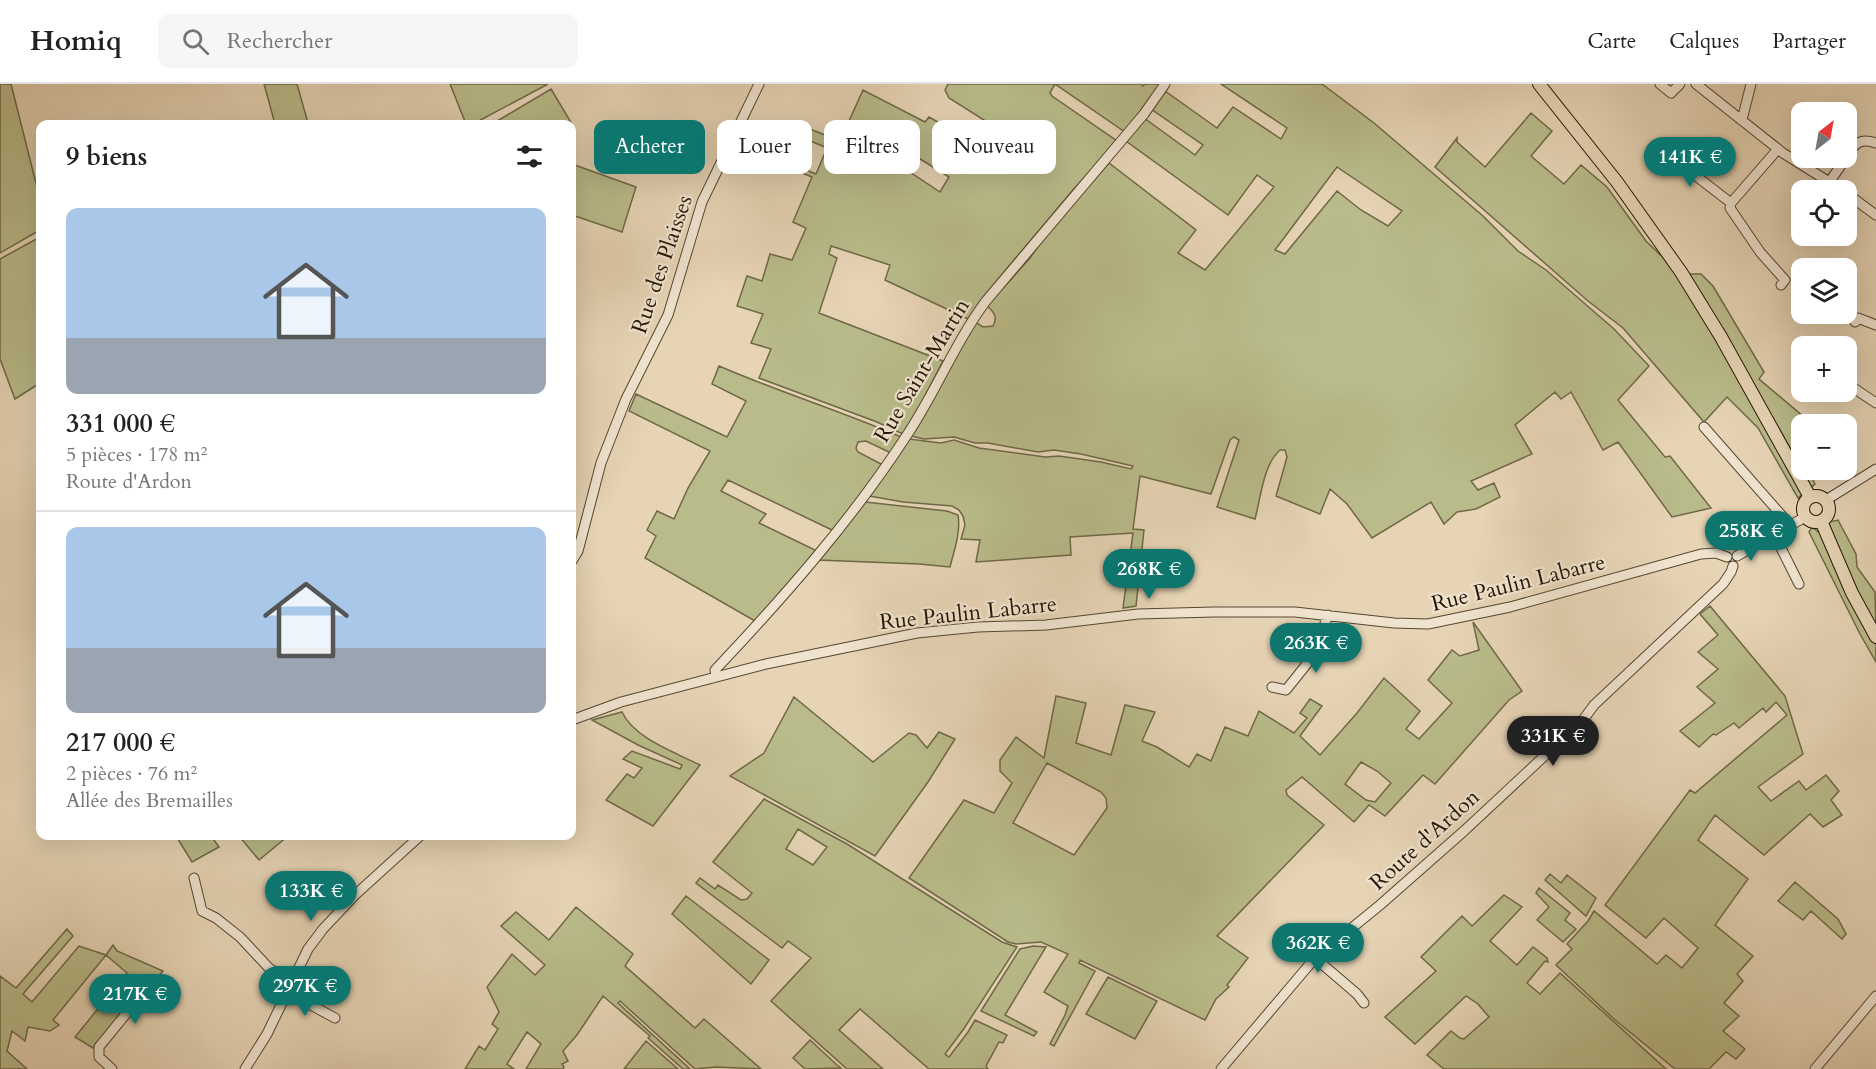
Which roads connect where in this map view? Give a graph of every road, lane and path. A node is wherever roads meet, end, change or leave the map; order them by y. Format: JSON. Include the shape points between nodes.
{"nodes":[{"id":1,"x":759,"y":84,"type":"edge"},
{"id":2,"x":1165,"y":84,"type":"edge"},
{"id":3,"x":1539,"y":84,"type":"edge"},
{"id":4,"x":1660,"y":84,"type":"edge"},
{"id":5,"x":1680,"y":84,"type":"edge"},
{"id":6,"x":1696,"y":84,"type":"edge"},
{"id":7,"x":1751,"y":84,"type":"edge"},
{"id":8,"x":1742,"y":120,"type":"junction"},
{"id":9,"x":1857,"y":142,"type":"edge"},
{"id":10,"x":1876,"y":143,"type":"edge"},
{"id":11,"x":1778,"y":149,"type":"junction"},
{"id":12,"x":1665,"y":152,"type":"dead end"},
{"id":13,"x":1828,"y":180,"type":"edge"},
{"id":14,"x":1857,"y":201,"type":"edge"},
{"id":15,"x":1731,"y":203,"type":"junction"},
{"id":16,"x":1876,"y":214,"type":"edge"},
{"id":17,"x":1781,"y":285,"type":"dead end"},
{"id":18,"x":1857,"y":319,"type":"edge"},
{"id":19,"x":1876,"y":325,"type":"edge"},
{"id":20,"x":1857,"y":390,"type":"edge"},
{"id":21,"x":1876,"y":403,"type":"edge"},
{"id":22,"x":1704,"y":427,"type":"dead end"},
{"id":23,"x":1876,"y":471,"type":"edge"},
{"id":24,"x":1810,"y":497,"type":"junction"},
{"id":25,"x":1826,"y":500,"type":"junction"},
{"id":26,"x":1805,"y":517,"type":"junction"},
{"id":27,"x":1821,"y":521,"type":"junction"},
{"id":28,"x":1791,"y":526,"type":"junction"},
{"id":29,"x":1775,"y":536,"type":"junction"},
{"id":30,"x":576,"y":554,"type":"edge"},
{"id":31,"x":1732,"y":560,"type":"junction"},
{"id":32,"x":1799,"y":577,"type":"dead end"},
{"id":33,"x":1328,"y":615,"type":"junction"},
{"id":34,"x":1876,"y":637,"type":"edge"},
{"id":35,"x":716,"y":676,"type":"junction"},
{"id":36,"x":1272,"y":687,"type":"dead end"},
{"id":37,"x":576,"y":718,"type":"edge"},
{"id":38,"x":416,"y":840,"type":"edge"},
{"id":39,"x":194,"y":878,"type":"dead end"},
{"id":40,"x":1315,"y":958,"type":"junction"},
{"id":41,"x":157,"y":985,"type":"dead end"},
{"id":42,"x":289,"y":988,"type":"junction"},
{"id":43,"x":1876,"y":996,"type":"edge"},
{"id":44,"x":1364,"y":1003,"type":"dead end"},
{"id":45,"x":335,"y":1018,"type":"dead end"},
{"id":46,"x":256,"y":1050,"type":"junction"},
{"id":47,"x":112,"y":1069,"type":"edge"},
{"id":48,"x":239,"y":1069,"type":"edge"},
{"id":49,"x":245,"y":1069,"type":"edge"},
{"id":50,"x":1221,"y":1069,"type":"edge"},
{"id":51,"x":1815,"y":1069,"type":"edge"}],
"edges":[{"from":1,"to":30,"type":"street","name":"Rue des Plaisses","via":[[702,202],[668,315],[626,399],[601,463]]},
{"from":2,"to":35,"type":"street","name":"Rue Saint-Martin","via":[[975,315],[916,422],[866,495],[715,670]]},
{"from":3,"to":24,"type":"main road","via":[[1617,182],[1681,272]]},
{"from":4,"to":5,"type":"street","via":[[1671,93]]},
{"from":6,"to":8,"type":"street"},
{"from":7,"to":8,"type":"street"},
{"from":8,"to":11,"type":"street"},
{"from":9,"to":10,"type":"street"},
{"from":11,"to":13,"type":"street"},
{"from":11,"to":15,"type":"street"},
{"from":12,"to":15,"type":"street"},
{"from":14,"to":16,"type":"street"},
{"from":15,"to":17,"type":"street","via":[[1730,208],[1760,252],[1785,280]]},
{"from":18,"to":19,"type":"street"},
{"from":20,"to":21,"type":"street"},
{"from":22,"to":28,"type":"street"},
{"from":23,"to":25,"type":"street"},
{"from":24,"to":25,"type":"main road","via":[[1819,495]]},
{"from":24,"to":26,"type":"main road","via":[[1803,504]]},
{"from":25,"to":27,"type":"main road","via":[[1829,509]]},
{"from":26,"to":27,"type":"main road"},
{"from":26,"to":28,"type":"street"},
{"from":27,"to":34,"type":"main road"},
{"from":28,"to":29,"type":"street"},
{"from":29,"to":31,"type":"street"},
{"from":29,"to":32,"type":"street"},
{"from":31,"to":33,"type":"street","name":"Rue Paulin Labarre","via":[[1716,553],[1701,554],[1510,607],[1428,624]]},
{"from":31,"to":40,"type":"street","name":"Route d'Ardon","via":[[1731,572],[1723,584],[1594,705],[1587,716],[1456,838]]},
{"from":33,"to":35,"type":"street","name":"Rue Paulin Labarre","via":[[1146,613],[1046,624],[945,629],[816,652]]},
{"from":33,"to":36,"type":"street","via":[[1307,664],[1286,690]]},
{"from":35,"to":37,"type":"street","name":"Rue Paulin Labarre","via":[[602,707]]},
{"from":38,"to":42,"type":"street","via":[[323,929],[308,949]]},
{"from":39,"to":42,"type":"street","via":[[202,911],[240,937]]},
{"from":40,"to":44,"type":"street"},
{"from":40,"to":50,"type":"street","name":"Route d'Ardon"},
{"from":41,"to":47,"type":"street","via":[[146,999],[130,1009],[99,1047],[99,1057]]},
{"from":42,"to":45,"type":"street"},
{"from":42,"to":46,"type":"street"},
{"from":43,"to":51,"type":"street"},
{"from":46,"to":48,"type":"street"},
{"from":46,"to":49,"type":"street"}]}
